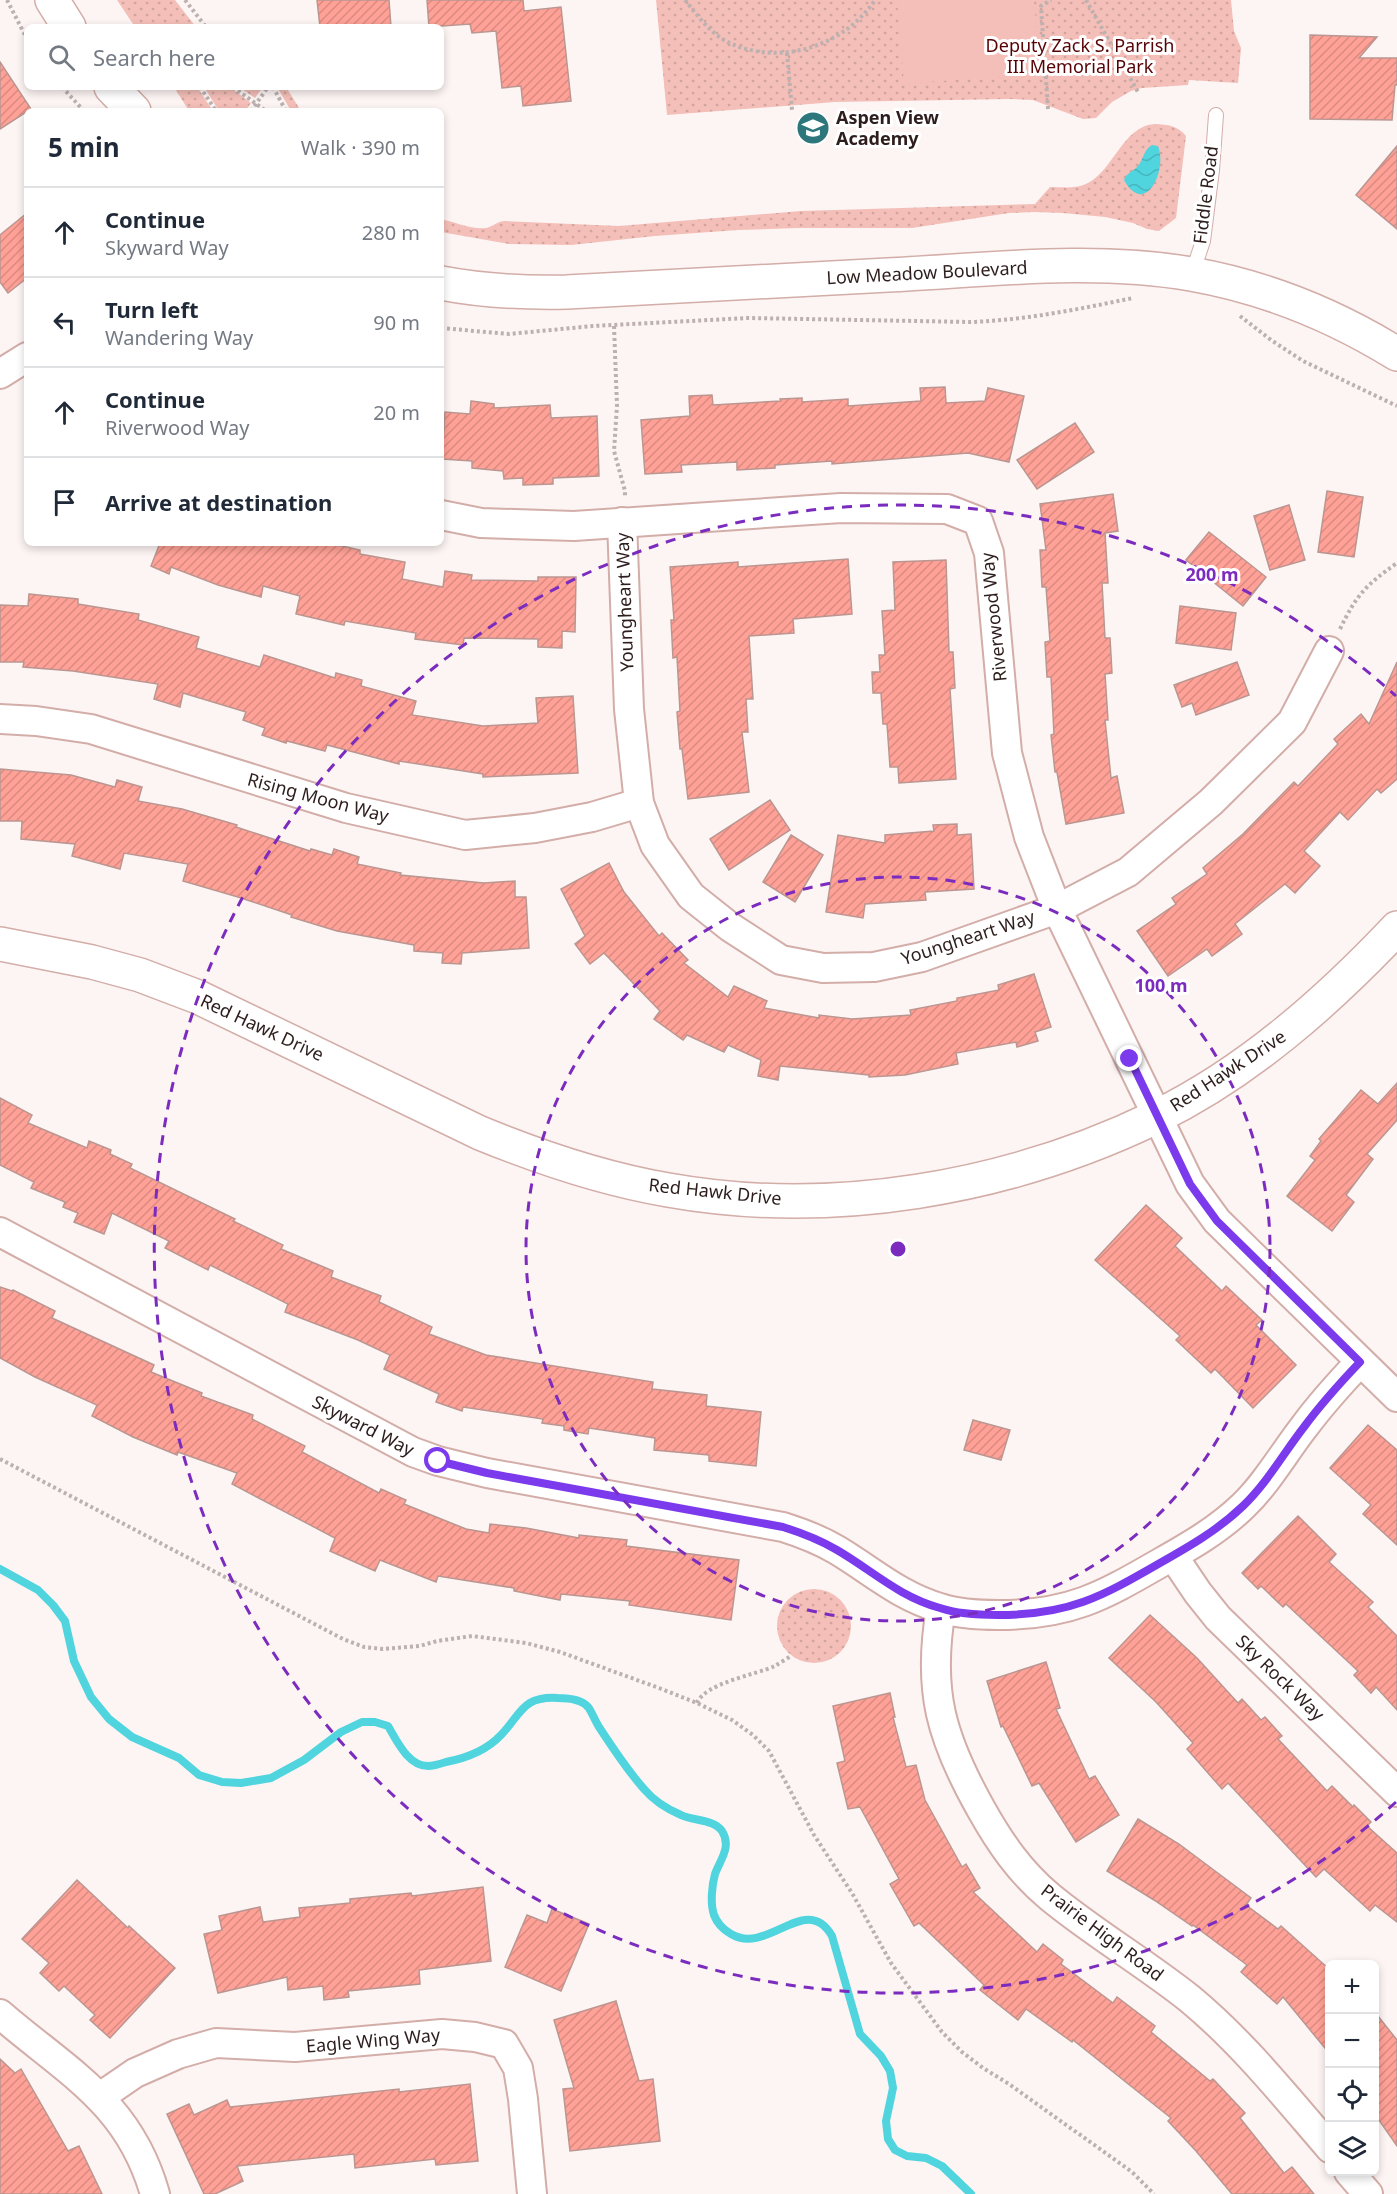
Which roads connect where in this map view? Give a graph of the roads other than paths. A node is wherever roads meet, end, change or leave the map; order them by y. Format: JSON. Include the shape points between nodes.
{"nodes":[{"id":1,"x":52,"y":0,"type":"edge"},
{"id":2,"x":67,"y":24,"type":"edge"},
{"id":3,"x":114,"y":90,"type":"edge"},
{"id":4,"x":131,"y":108,"type":"edge"},
{"id":5,"x":1216,"y":115,"type":"dead end"},
{"id":6,"x":1191,"y":274,"type":"junction"},
{"id":7,"x":444,"y":284,"type":"edge"},
{"id":8,"x":1397,"y":354,"type":"edge"},
{"id":9,"x":24,"y":359,"type":"edge"},
{"id":10,"x":0,"y":374,"type":"edge"},
{"id":11,"x":444,"y":516,"type":"edge"},
{"id":12,"x":622,"y":522,"type":"junction"},
{"id":13,"x":1329,"y":651,"type":"road end"},
{"id":14,"x":0,"y":719,"type":"edge"},
{"id":15,"x":639,"y":803,"type":"junction"},
{"id":16,"x":1057,"y":909,"type":"junction"},
{"id":17,"x":1397,"y":928,"type":"edge"},
{"id":18,"x":0,"y":944,"type":"edge"},
{"id":19,"x":1157,"y":1116,"type":"junction"},
{"id":20,"x":0,"y":1232,"type":"edge"},
{"id":21,"x":1360,"y":1362,"type":"junction"},
{"id":22,"x":1397,"y":1397,"type":"edge"},
{"id":23,"x":1173,"y":1556,"type":"junction"},
{"id":24,"x":941,"y":1609,"type":"junction"},
{"id":25,"x":1397,"y":1792,"type":"edge"},
{"id":26,"x":0,"y":2014,"type":"edge"},
{"id":27,"x":100,"y":2097,"type":"junction"},
{"id":28,"x":1325,"y":2143,"type":"edge"},
{"id":29,"x":1352,"y":2176,"type":"edge"},
{"id":30,"x":155,"y":2194,"type":"edge"},
{"id":31,"x":532,"y":2194,"type":"edge"},
{"id":32,"x":1368,"y":2194,"type":"edge"}],
"edges":[{"from":1,"to":2,"type":"street"},
{"from":3,"to":4,"type":"street"},
{"from":5,"to":6,"type":"lane","name":"Fiddle Road","via":[[1203,241]]},
{"from":6,"to":7,"type":"street","name":"Low Meadow Boulevard","via":[[1141,268],[1043,267],[520,293]]},
{"from":6,"to":8,"type":"street","name":"Low Meadow Boulevard","via":[[1280,297],[1317,311]]},
{"from":9,"to":10,"type":"street"},
{"from":11,"to":12,"type":"street","name":"Riverwood Way","via":[[481,523],[574,526]]},
{"from":12,"to":15,"type":"street","name":"Youngheart Way","via":[[629,709]]},
{"from":12,"to":16,"type":"street","name":"Riverwood Way","via":[[841,508],[947,509],[978,521],[989,553],[1007,753],[1029,837]]},
{"from":13,"to":16,"type":"street","name":"Youngheart Way","via":[[1292,722],[1211,802],[1128,872]]},
{"from":14,"to":15,"type":"street","name":"Rising Moon Way","via":[[91,729],[346,808],[465,834],[534,828]]},
{"from":15,"to":16,"type":"street","name":"Youngheart Way","via":[[655,846],[691,896],[782,960],[823,968],[874,967],[922,957]]},
{"from":16,"to":19,"type":"street","name":"Riverwood Way"},
{"from":17,"to":19,"type":"street","name":"Red Hawk Drive","via":[[1294,1027],[1255,1056]]},
{"from":18,"to":19,"type":"street","name":"Red Hawk Drive","via":[[140,975],[198,997],[526,1152],[669,1191],[818,1201],[907,1194],[1015,1169],[1112,1137]]},
{"from":19,"to":21,"type":"street","name":"Riverwood Way","via":[[1190,1184],[1217,1221]]},
{"from":20,"to":24,"type":"street","name":"Skyward Way","via":[[413,1452],[487,1473],[783,1527],[821,1541],[891,1587]]},
{"from":21,"to":22,"type":"street","name":"Riverwood Way"},
{"from":21,"to":23,"type":"street","name":"Skyward Way","via":[[1321,1405],[1243,1506],[1205,1537]]},
{"from":23,"to":24,"type":"street","name":"Skyward Way","via":[[1116,1588],[1059,1611],[995,1615]]},
{"from":23,"to":25,"type":"street","name":"Sky Rock Way","via":[[1218,1618]]},
{"from":24,"to":28,"type":"street","name":"Prairie High Road","via":[[935,1670],[942,1721],[961,1773],[1010,1857],[1049,1896],[1158,1974],[1222,2027],[1255,2059]]},
{"from":26,"to":27,"type":"street"},
{"from":27,"to":30,"type":"street","via":[[136,2146]]},
{"from":27,"to":31,"type":"street","name":"Eagle Wing Way","via":[[135,2073],[216,2043],[295,2047],[442,2034],[475,2037],[504,2044],[518,2068]]},
{"from":29,"to":32,"type":"street"}]}
